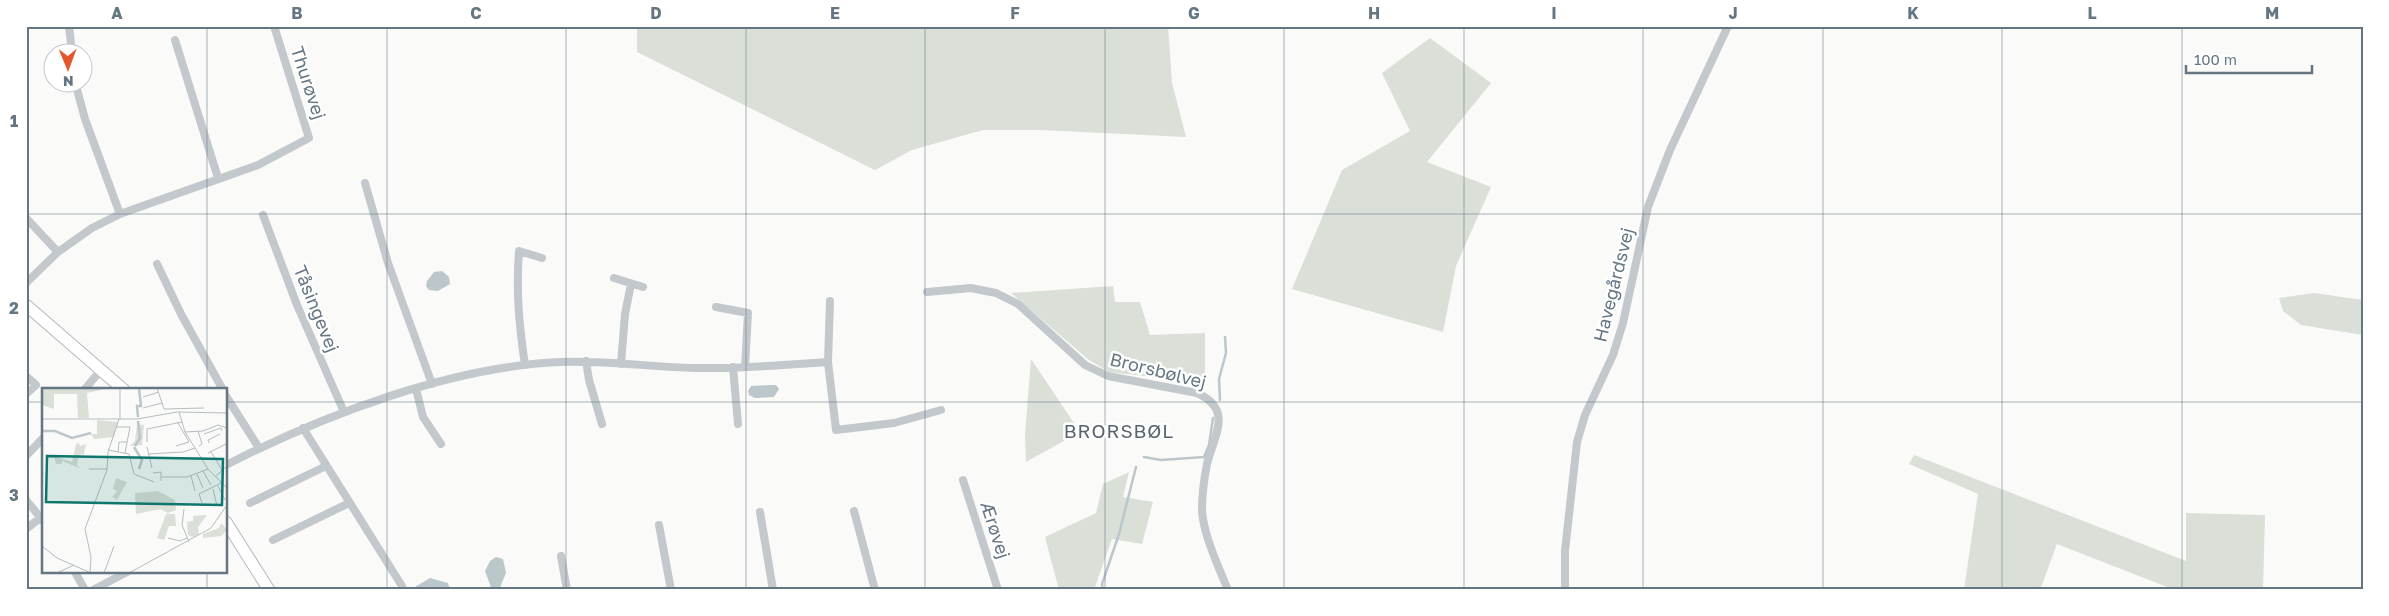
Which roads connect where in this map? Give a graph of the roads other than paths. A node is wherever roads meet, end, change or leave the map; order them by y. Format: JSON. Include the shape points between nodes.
{"nodes":[{"id":1,"x":69,"y":26,"type":"edge"},
{"id":2,"x":274,"y":26,"type":"edge"},
{"id":3,"x":1728,"y":26,"type":"edge"},
{"id":4,"x":175,"y":40,"type":"dead end"},
{"id":5,"x":71,"y":42,"type":"edge"},
{"id":6,"x":78,"y":92,"type":"edge"},
{"id":7,"x":218,"y":178,"type":"junction"},
{"id":8,"x":365,"y":183,"type":"dead end"},
{"id":9,"x":120,"y":214,"type":"junction"},
{"id":10,"x":262,"y":216,"type":"dead end"},
{"id":11,"x":26,"y":218,"type":"edge"},
{"id":12,"x":58,"y":252,"type":"junction"},
{"id":13,"x":542,"y":258,"type":"dead end"},
{"id":14,"x":157,"y":264,"type":"dead end"},
{"id":15,"x":614,"y":278,"type":"dead end"},
{"id":16,"x":26,"y":283,"type":"edge"},
{"id":17,"x":631,"y":284,"type":"junction"},
{"id":18,"x":643,"y":287,"type":"dead end"},
{"id":19,"x":927,"y":292,"type":"dead end"},
{"id":20,"x":830,"y":301,"type":"dead end"},
{"id":21,"x":26,"y":305,"type":"edge"},
{"id":22,"x":716,"y":307,"type":"dead end"},
{"id":23,"x":586,"y":362,"type":"junction"},
{"id":24,"x":828,"y":362,"type":"junction"},
{"id":25,"x":621,"y":364,"type":"junction"},
{"id":26,"x":525,"y":365,"type":"junction"},
{"id":27,"x":745,"y":367,"type":"junction"},
{"id":28,"x":733,"y":368,"type":"junction"},
{"id":29,"x":101,"y":370,"type":"junction"},
{"id":30,"x":26,"y":376,"type":"edge"},
{"id":31,"x":432,"y":384,"type":"junction"},
{"id":32,"x":86,"y":388,"type":"edge"},
{"id":33,"x":122,"y":388,"type":"edge"},
{"id":34,"x":222,"y":388,"type":"edge"},
{"id":35,"x":416,"y":389,"type":"junction"},
{"id":36,"x":26,"y":394,"type":"edge"},
{"id":37,"x":228,"y":399,"type":"edge"},
{"id":38,"x":941,"y":410,"type":"dead end"},
{"id":39,"x":344,"y":412,"type":"junction"},
{"id":40,"x":602,"y":424,"type":"dead end"},
{"id":41,"x":738,"y":424,"type":"dead end"},
{"id":42,"x":303,"y":428,"type":"junction"},
{"id":43,"x":42,"y":439,"type":"edge"},
{"id":44,"x":441,"y":444,"type":"dead end"},
{"id":45,"x":259,"y":448,"type":"junction"},
{"id":46,"x":27,"y":455,"type":"edge"},
{"id":47,"x":228,"y":464,"type":"edge"},
{"id":48,"x":326,"y":466,"type":"junction"},
{"id":49,"x":963,"y":480,"type":"dead end"},
{"id":50,"x":26,"y":500,"type":"edge"},
{"id":51,"x":349,"y":502,"type":"junction"},
{"id":52,"x":250,"y":503,"type":"dead end"},
{"id":53,"x":854,"y":511,"type":"dead end"},
{"id":54,"x":760,"y":512,"type":"dead end"},
{"id":55,"x":42,"y":517,"type":"edge"},
{"id":56,"x":42,"y":519,"type":"edge"},
{"id":57,"x":228,"y":525,"type":"edge"},
{"id":58,"x":659,"y":526,"type":"dead end"},
{"id":59,"x":26,"y":529,"type":"edge"},
{"id":60,"x":272,"y":540,"type":"dead end"},
{"id":61,"x":561,"y":556,"type":"dead end"},
{"id":62,"x":76,"y":574,"type":"edge"},
{"id":63,"x":122,"y":574,"type":"edge"},
{"id":64,"x":402,"y":586,"type":"dead end"},
{"id":65,"x":85,"y":590,"type":"edge"},
{"id":66,"x":93,"y":590,"type":"edge"},
{"id":67,"x":269,"y":590,"type":"edge"},
{"id":68,"x":567,"y":590,"type":"edge"},
{"id":69,"x":671,"y":590,"type":"edge"},
{"id":70,"x":773,"y":590,"type":"edge"},
{"id":71,"x":875,"y":590,"type":"edge"},
{"id":72,"x":998,"y":590,"type":"edge"},
{"id":73,"x":1228,"y":590,"type":"edge"},
{"id":74,"x":1565,"y":590,"type":"edge"}],
"edges":[{"from":1,"to":5,"type":"street"},
{"from":2,"to":7,"type":"street","name":"Thurøvej","via":[[310,138],[258,165]]},
{"from":3,"to":74,"type":"street","name":"Havegårdsvej","via":[[1670,150],[1648,207],[1623,323],[1576,442],[1565,551]]},
{"from":4,"to":7,"type":"street"},
{"from":6,"to":9,"type":"street"},
{"from":7,"to":9,"type":"street","name":"Thurøvej"},
{"from":8,"to":31,"type":"street","via":[[388,263]]},
{"from":9,"to":12,"type":"street","name":"Thurøvej","via":[[92,228]]},
{"from":10,"to":39,"type":"street","name":"Tåsingevej"},
{"from":11,"to":12,"type":"street"},
{"from":12,"to":16,"type":"street","name":"Thurøvej"},
{"from":13,"to":26,"type":"street","via":[[519,251],[516,287]]},
{"from":14,"to":34,"type":"street"},
{"from":15,"to":17,"type":"street"},
{"from":17,"to":18,"type":"street"},
{"from":17,"to":25,"type":"street"},
{"from":19,"to":73,"type":"street","name":"Brorsbølvej","via":[[971,288],[996,293],[1018,304],[1085,364],[1108,376],[1197,393],[1208,398],[1216,407],[1220,422],[1208,463],[1202,511]]},
{"from":20,"to":24,"type":"street"},
{"from":21,"to":29,"type":"street"},
{"from":22,"to":27,"type":"street","via":[[748,313]]},
{"from":23,"to":25,"type":"street"},
{"from":23,"to":26,"type":"street"},
{"from":23,"to":40,"type":"street"},
{"from":24,"to":27,"type":"street"},
{"from":24,"to":38,"type":"street","via":[[836,430],[894,423]]},
{"from":25,"to":28,"type":"street"},
{"from":26,"to":31,"type":"street","via":[[478,372]]},
{"from":27,"to":28,"type":"street"},
{"from":28,"to":41,"type":"street"},
{"from":29,"to":32,"type":"street"},
{"from":29,"to":33,"type":"street"},
{"from":30,"to":36,"type":"street","via":[[36,385]]},
{"from":31,"to":35,"type":"street"},
{"from":35,"to":39,"type":"street"},
{"from":35,"to":44,"type":"street","via":[[423,417]]},
{"from":37,"to":45,"type":"street"},
{"from":39,"to":42,"type":"street"},
{"from":42,"to":45,"type":"street"},
{"from":42,"to":48,"type":"street"},
{"from":43,"to":46,"type":"street"},
{"from":45,"to":47,"type":"street"},
{"from":48,"to":51,"type":"street"},
{"from":48,"to":52,"type":"street"},
{"from":49,"to":72,"type":"street","name":"Ærøvej"},
{"from":50,"to":55,"type":"street"},
{"from":51,"to":60,"type":"street"},
{"from":51,"to":64,"type":"street"},
{"from":53,"to":71,"type":"street"},
{"from":54,"to":70,"type":"street"},
{"from":56,"to":59,"type":"street"},
{"from":57,"to":67,"type":"street"},
{"from":58,"to":69,"type":"street"},
{"from":61,"to":68,"type":"street"},
{"from":62,"to":65,"type":"street"},
{"from":63,"to":66,"type":"street"}]}
